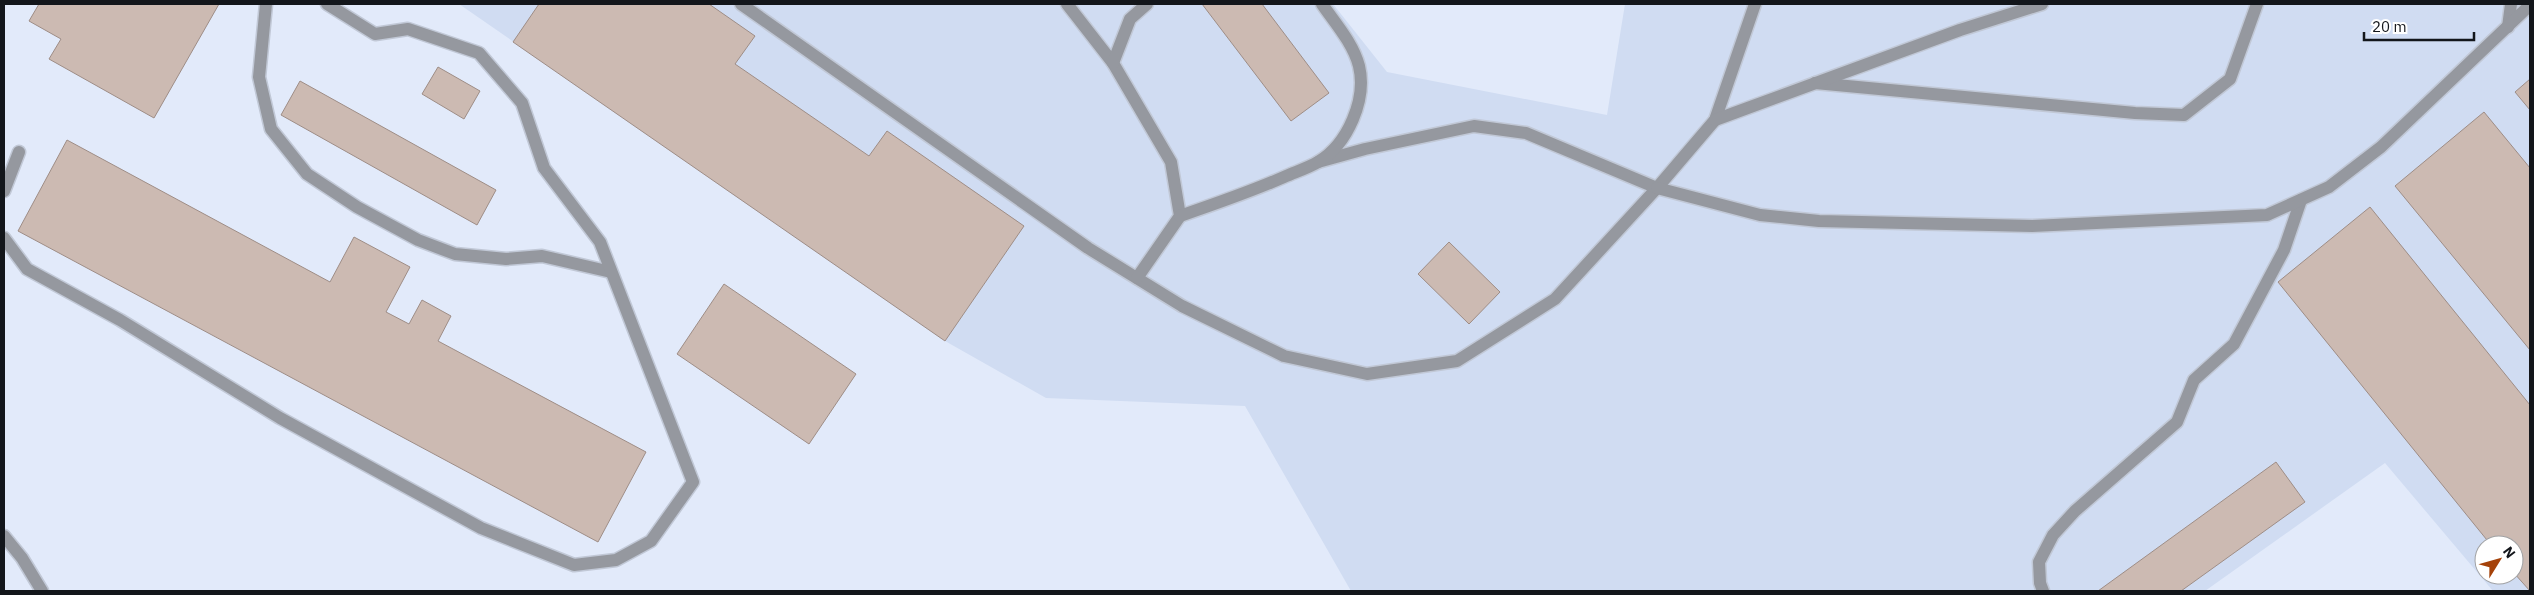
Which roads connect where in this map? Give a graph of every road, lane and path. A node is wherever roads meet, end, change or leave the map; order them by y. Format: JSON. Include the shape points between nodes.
{"nodes":[{"id":1,"x":266,"y":4,"type":"edge"},
{"id":2,"x":327,"y":4,"type":"edge"},
{"id":3,"x":741,"y":4,"type":"edge"},
{"id":4,"x":1067,"y":4,"type":"edge"},
{"id":5,"x":1147,"y":4,"type":"edge"},
{"id":6,"x":1322,"y":4,"type":"edge"},
{"id":7,"x":1755,"y":4,"type":"edge"},
{"id":8,"x":2042,"y":4,"type":"edge"},
{"id":9,"x":2257,"y":4,"type":"edge"},
{"id":10,"x":2511,"y":4,"type":"edge"},
{"id":11,"x":2530,"y":5,"type":"edge"},
{"id":12,"x":2508,"y":27,"type":"junction"},
{"id":13,"x":1113,"y":63,"type":"junction"},
{"id":14,"x":1815,"y":83,"type":"junction"},
{"id":15,"x":1715,"y":120,"type":"junction"},
{"id":16,"x":19,"y":152,"type":"dead end"},
{"id":17,"x":1318,"y":162,"type":"junction"},
{"id":18,"x":1657,"y":188,"type":"junction"},
{"id":19,"x":4,"y":191,"type":"edge"},
{"id":20,"x":2301,"y":200,"type":"junction"},
{"id":21,"x":1180,"y":216,"type":"junction"},
{"id":22,"x":4,"y":238,"type":"edge"},
{"id":23,"x":611,"y":272,"type":"junction"},
{"id":24,"x":1137,"y":278,"type":"junction"},
{"id":25,"x":4,"y":536,"type":"edge"},
{"id":26,"x":42,"y":591,"type":"edge"},
{"id":27,"x":2043,"y":591,"type":"edge"}],
"edges":[{"from":1,"to":23,"type":"street","via":[[259,77],[271,129],[307,174],[357,208],[418,240],[455,254],[506,259],[542,256]]},
{"from":2,"to":23,"type":"street","via":[[375,34],[408,28],[479,53],[522,103],[544,168],[600,242]]},
{"from":3,"to":24,"type":"street","via":[[1088,248]]},
{"from":4,"to":13,"type":"street"},
{"from":5,"to":13,"type":"street","via":[[1130,19]]},
{"from":6,"to":17,"type":"street","via":[[1350,45],[1359,66],[1361,89],[1355,115],[1339,142]]},
{"from":7,"to":15,"type":"street"},
{"from":8,"to":14,"type":"street"},
{"from":9,"to":14,"type":"street","via":[[2230,79],[2184,115]]},
{"from":10,"to":12,"type":"street"},
{"from":11,"to":12,"type":"street"},
{"from":12,"to":20,"type":"street","via":[[2381,147],[2329,187]]},
{"from":13,"to":21,"type":"street","via":[[1171,162]]},
{"from":14,"to":15,"type":"street"},
{"from":15,"to":18,"type":"street"},
{"from":16,"to":19,"type":"street"},
{"from":17,"to":18,"type":"street","via":[[1474,126],[1526,133]]},
{"from":17,"to":21,"type":"street","via":[[1244,194]]},
{"from":18,"to":20,"type":"street","via":[[1770,216],[1819,221],[2032,226],[2267,215]]},
{"from":18,"to":24,"type":"street","via":[[1555,300],[1457,360],[1367,374],[1284,356],[1182,306]]},
{"from":20,"to":27,"type":"street","via":[[2284,250],[2234,344],[2194,380],[2177,422],[2074,511],[2053,535],[2040,562]]},
{"from":21,"to":24,"type":"street"},
{"from":22,"to":23,"type":"street","via":[[27,268],[120,320],[280,418],[482,528],[574,565],[616,560],[651,541],[693,482]]},
{"from":25,"to":26,"type":"street"}]}
